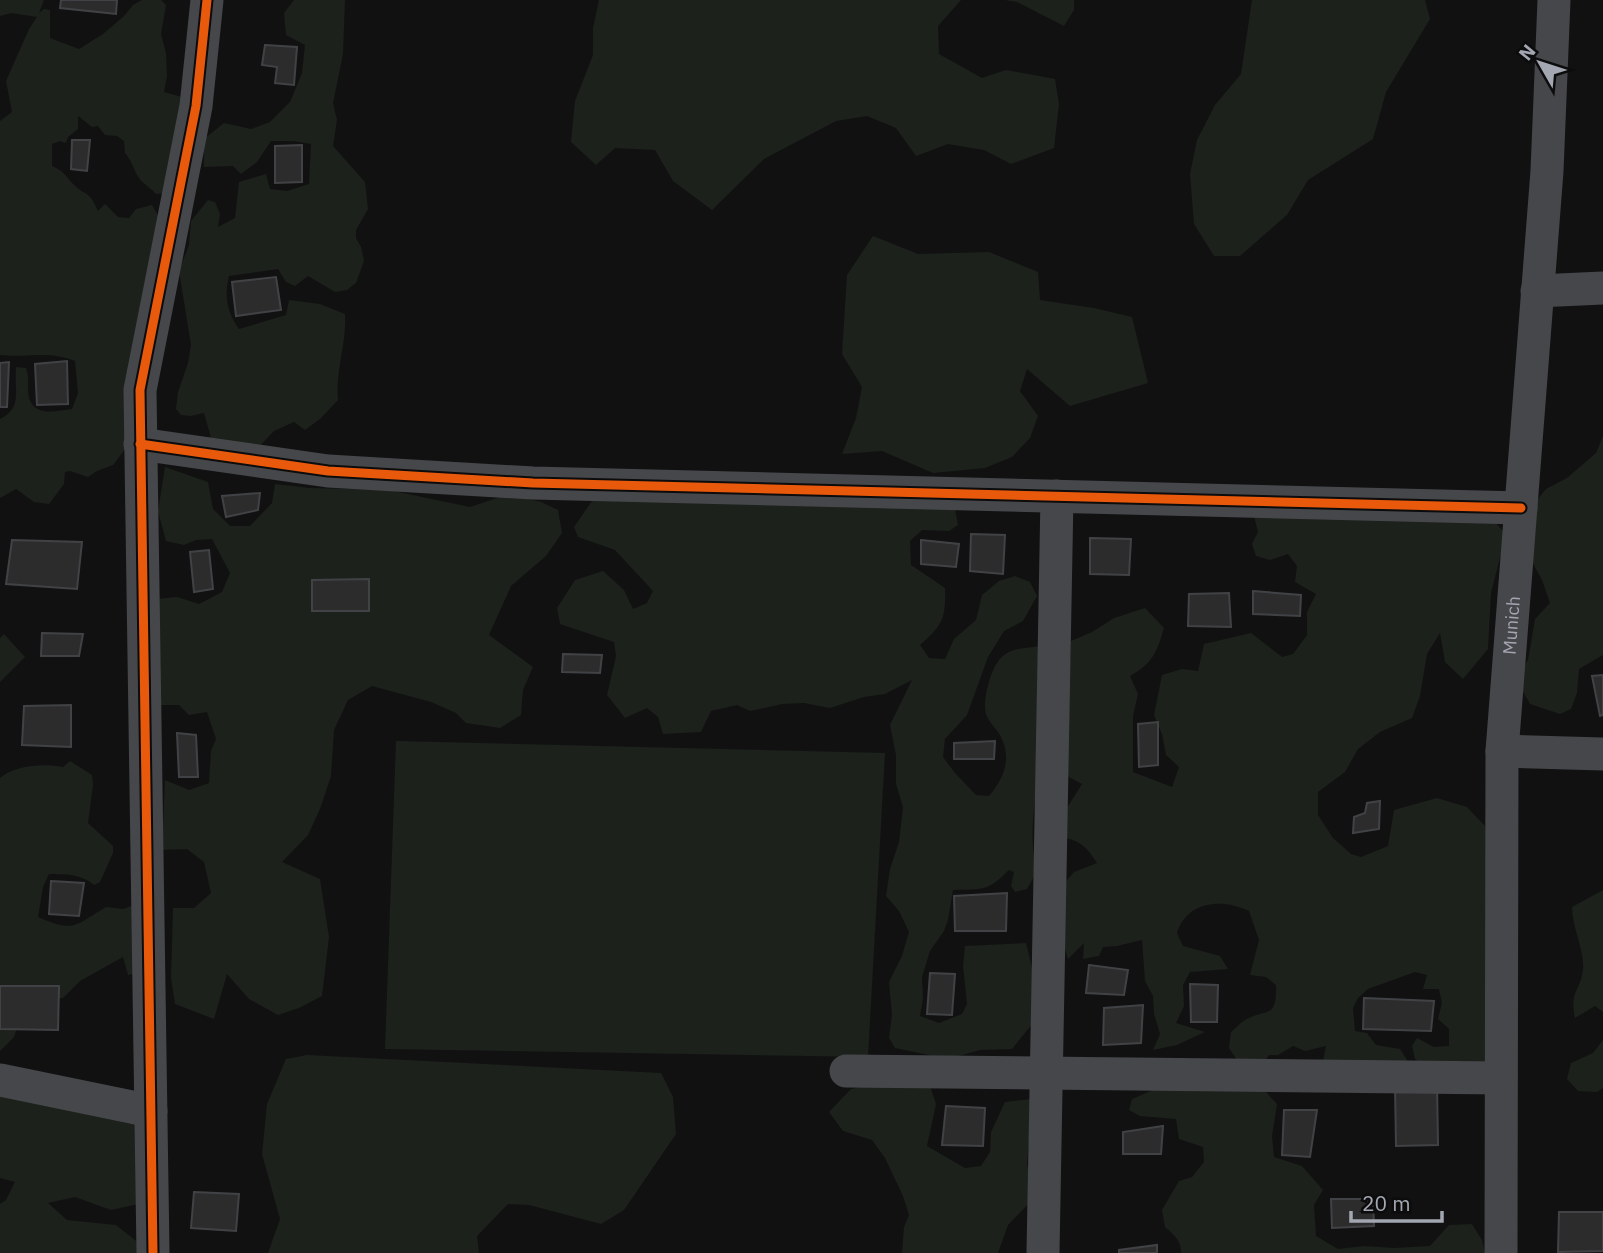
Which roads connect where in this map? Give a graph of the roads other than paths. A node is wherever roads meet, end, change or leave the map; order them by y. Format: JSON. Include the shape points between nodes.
{"nodes":[{"id":1,"x":207,"y":0,"type":"edge"},
{"id":2,"x":1554,"y":0,"type":"edge"},
{"id":3,"x":1603,"y":288,"type":"edge"},
{"id":4,"x":1537,"y":291,"type":"junction"},
{"id":5,"x":140,"y":444,"type":"junction"},
{"id":6,"x":1057,"y":496,"type":"junction"},
{"id":7,"x":1521,"y":508,"type":"junction"},
{"id":8,"x":1502,"y":751,"type":"junction"},
{"id":9,"x":1603,"y":754,"type":"edge"},
{"id":10,"x":846,"y":1071,"type":"dead end"},
{"id":11,"x":1045,"y":1073,"type":"junction"},
{"id":12,"x":1501,"y":1078,"type":"junction"},
{"id":13,"x":0,"y":1080,"type":"edge"},
{"id":14,"x":151,"y":1111,"type":"junction"},
{"id":15,"x":153,"y":1253,"type":"edge"},
{"id":16,"x":1043,"y":1253,"type":"edge"},
{"id":17,"x":1501,"y":1253,"type":"edge"}],
"edges":[{"from":1,"to":5,"type":"street","via":[[196,106],[141,390]]},
{"from":2,"to":4,"type":"street","name":"Munich"},
{"from":3,"to":4,"type":"street"},
{"from":4,"to":7,"type":"street","name":"Munich"},
{"from":5,"to":6,"type":"street","via":[[328,471],[519,482]]},
{"from":5,"to":14,"type":"street"},
{"from":6,"to":7,"type":"street"},
{"from":6,"to":11,"type":"street"},
{"from":7,"to":8,"type":"street","name":"Munich"},
{"from":8,"to":9,"type":"street"},
{"from":8,"to":12,"type":"street","name":"Munich"},
{"from":10,"to":11,"type":"street"},
{"from":11,"to":12,"type":"street"},
{"from":11,"to":16,"type":"street"},
{"from":12,"to":17,"type":"street","name":"Munich"},
{"from":13,"to":14,"type":"street"},
{"from":14,"to":15,"type":"street"}]}
